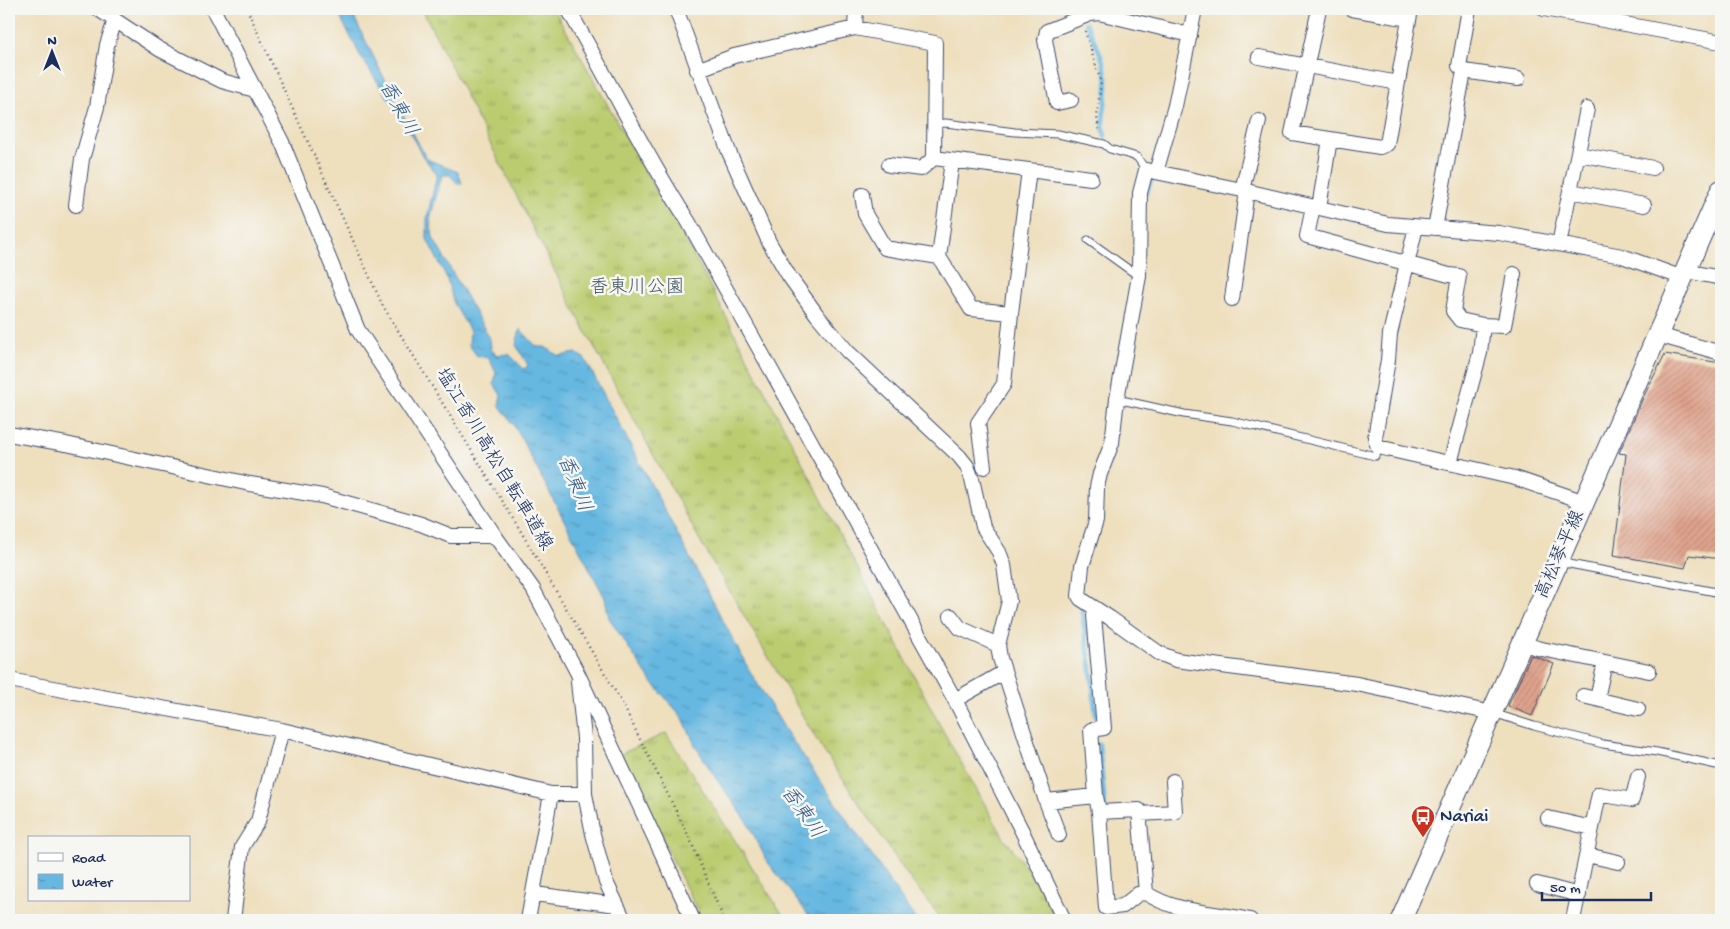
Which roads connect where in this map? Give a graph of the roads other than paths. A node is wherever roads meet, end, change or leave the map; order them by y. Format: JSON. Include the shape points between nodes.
{"nodes":[{"id":1,"x":98,"y":9,"type":"edge"},
{"id":2,"x":213,"y":9,"type":"edge"},
{"id":3,"x":568,"y":9,"type":"edge"},
{"id":4,"x":676,"y":9,"type":"edge"},
{"id":5,"x":856,"y":9,"type":"edge"},
{"id":6,"x":1195,"y":9,"type":"edge"},
{"id":7,"x":1320,"y":9,"type":"edge"},
{"id":8,"x":1352,"y":9,"type":"edge"},
{"id":9,"x":1469,"y":9,"type":"edge"},
{"id":10,"x":1544,"y":9,"type":"edge"},
{"id":11,"x":1410,"y":14,"type":"edge"},
{"id":12,"x":116,"y":20,"type":"junction"},
{"id":13,"x":855,"y":28,"type":"junction"},
{"id":14,"x":1190,"y":35,"type":"junction"},
{"id":15,"x":1721,"y":42,"type":"edge"},
{"id":16,"x":1259,"y":57,"type":"dead end"},
{"id":17,"x":1307,"y":66,"type":"junction"},
{"id":18,"x":698,"y":70,"type":"junction"},
{"id":19,"x":1464,"y":71,"type":"junction"},
{"id":20,"x":1518,"y":79,"type":"dead end"},
{"id":21,"x":1398,"y":83,"type":"junction"},
{"id":22,"x":255,"y":90,"type":"junction"},
{"id":23,"x":1071,"y":100,"type":"dead end"},
{"id":24,"x":1587,"y":109,"type":"dead end"},
{"id":25,"x":1259,"y":121,"type":"dead end"},
{"id":26,"x":934,"y":124,"type":"junction"},
{"id":27,"x":1330,"y":139,"type":"junction"},
{"id":28,"x":1578,"y":154,"type":"junction"},
{"id":29,"x":934,"y":158,"type":"junction"},
{"id":30,"x":952,"y":161,"type":"junction"},
{"id":31,"x":890,"y":165,"type":"dead end"},
{"id":32,"x":1653,"y":168,"type":"dead end"},
{"id":33,"x":1029,"y":170,"type":"junction"},
{"id":34,"x":1151,"y":171,"type":"junction"},
{"id":35,"x":1091,"y":178,"type":"dead end"},
{"id":36,"x":1244,"y":190,"type":"junction"},
{"id":37,"x":1721,"y":190,"type":"edge"},
{"id":38,"x":1570,"y":191,"type":"junction"},
{"id":39,"x":862,"y":195,"type":"dead end"},
{"id":40,"x":76,"y":205,"type":"dead end"},
{"id":41,"x":1644,"y":205,"type":"dead end"},
{"id":42,"x":1316,"y":207,"type":"junction"},
{"id":43,"x":1416,"y":227,"type":"junction"},
{"id":44,"x":1435,"y":228,"type":"junction"},
{"id":45,"x":1088,"y":240,"type":"dead end"},
{"id":46,"x":1559,"y":244,"type":"junction"},
{"id":47,"x":939,"y":257,"type":"junction"},
{"id":48,"x":1407,"y":263,"type":"junction"},
{"id":49,"x":1514,"y":274,"type":"dead end"},
{"id":50,"x":1684,"y":274,"type":"junction"},
{"id":51,"x":1139,"y":276,"type":"junction"},
{"id":52,"x":1721,"y":278,"type":"edge"},
{"id":53,"x":1232,"y":299,"type":"dead end"},
{"id":54,"x":1011,"y":314,"type":"junction"},
{"id":55,"x":1483,"y":325,"type":"junction"},
{"id":56,"x":1658,"y":334,"type":"junction"},
{"id":57,"x":1721,"y":353,"type":"edge"},
{"id":58,"x":1121,"y":400,"type":"junction"},
{"id":59,"x":9,"y":434,"type":"edge"},
{"id":60,"x":1378,"y":447,"type":"junction"},
{"id":61,"x":1450,"y":463,"type":"junction"},
{"id":62,"x":984,"y":467,"type":"dead end"},
{"id":63,"x":1585,"y":502,"type":"junction"},
{"id":64,"x":495,"y":536,"type":"junction"},
{"id":65,"x":1559,"y":562,"type":"junction"},
{"id":66,"x":1721,"y":593,"type":"edge"},
{"id":67,"x":1087,"y":603,"type":"junction"},
{"id":68,"x":952,"y":616,"type":"dead end"},
{"id":69,"x":1522,"y":644,"type":"junction"},
{"id":70,"x":998,"y":645,"type":"junction"},
{"id":71,"x":1605,"y":662,"type":"junction"},
{"id":72,"x":1649,"y":671,"type":"dead end"},
{"id":73,"x":577,"y":672,"type":"junction"},
{"id":74,"x":1004,"y":672,"type":"junction"},
{"id":75,"x":9,"y":680,"type":"edge"},
{"id":76,"x":956,"y":700,"type":"junction"},
{"id":77,"x":1638,"y":709,"type":"dead end"},
{"id":78,"x":1492,"y":713,"type":"junction"},
{"id":79,"x":282,"y":730,"type":"junction"},
{"id":80,"x":1721,"y":766,"type":"edge"},
{"id":81,"x":1638,"y":777,"type":"dead end"},
{"id":82,"x":1173,"y":781,"type":"dead end"},
{"id":83,"x":551,"y":794,"type":"junction"},
{"id":84,"x":585,"y":794,"type":"junction"},
{"id":85,"x":1096,"y":796,"type":"junction"},
{"id":86,"x":1046,"y":800,"type":"junction"},
{"id":87,"x":1103,"y":812,"type":"junction"},
{"id":88,"x":1140,"y":814,"type":"junction"},
{"id":89,"x":1548,"y":818,"type":"dead end"},
{"id":90,"x":1592,"y":828,"type":"junction"},
{"id":91,"x":1059,"y":835,"type":"dead end"},
{"id":92,"x":1586,"y":855,"type":"junction"},
{"id":93,"x":1618,"y":862,"type":"dead end"},
{"id":94,"x":1537,"y":884,"type":"dead end"},
{"id":95,"x":1146,"y":893,"type":"junction"},
{"id":96,"x":542,"y":895,"type":"dead end"},
{"id":97,"x":1578,"y":895,"type":"junction"},
{"id":98,"x":617,"y":905,"type":"junction"},
{"id":99,"x":233,"y":920,"type":"edge"},
{"id":100,"x":528,"y":920,"type":"edge"},
{"id":101,"x":624,"y":920,"type":"edge"},
{"id":102,"x":693,"y":920,"type":"edge"},
{"id":103,"x":1064,"y":920,"type":"edge"},
{"id":104,"x":1250,"y":920,"type":"edge"},
{"id":105,"x":1401,"y":920,"type":"edge"},
{"id":106,"x":1573,"y":920,"type":"edge"}],
"edges":[{"from":1,"to":12,"type":"street"},
{"from":2,"to":22,"type":"street"},
{"from":3,"to":76,"type":"street"},
{"from":4,"to":18,"type":"street"},
{"from":5,"to":13,"type":"street"},
{"from":6,"to":14,"type":"street"},
{"from":7,"to":17,"type":"street"},
{"from":8,"to":11,"type":"street"},
{"from":9,"to":19,"type":"street","via":[[1459,66]]},
{"from":10,"to":15,"type":"street"},
{"from":11,"to":21,"type":"street"},
{"from":12,"to":22,"type":"street","via":[[159,49],[222,81]]},
{"from":12,"to":40,"type":"street","via":[[107,45],[97,107],[82,159]]},
{"from":13,"to":18,"type":"street","via":[[743,54]]},
{"from":13,"to":26,"type":"street","via":[[935,42]]},
{"from":14,"to":23,"type":"street","via":[[1100,13],[1047,31],[1045,40],[1057,103]]},
{"from":14,"to":34,"type":"street","via":[[1175,106]]},
{"from":16,"to":17,"type":"street"},
{"from":17,"to":21,"type":"street"},
{"from":17,"to":27,"type":"street","via":[[1292,133]]},
{"from":18,"to":70,"type":"street","via":[[754,212],[790,276],[847,351],[967,466],[983,527],[1004,565],[1008,601]]},
{"from":19,"to":20,"type":"street"},
{"from":19,"to":44,"type":"street"},
{"from":21,"to":27,"type":"street","via":[[1387,144],[1380,147]]},
{"from":22,"to":64,"type":"street","via":[[282,142],[358,330]]},
{"from":24,"to":28,"type":"street"},
{"from":25,"to":36,"type":"street"},
{"from":26,"to":29,"type":"street"},
{"from":26,"to":34,"type":"lane","via":[[1058,134],[1104,144],[1110,150],[1137,157]]},
{"from":27,"to":42,"type":"street"},
{"from":28,"to":32,"type":"street"},
{"from":28,"to":38,"type":"street"},
{"from":29,"to":30,"type":"street"},
{"from":29,"to":31,"type":"street","via":[[920,169]]},
{"from":30,"to":33,"type":"street"},
{"from":30,"to":47,"type":"street"},
{"from":33,"to":35,"type":"street"},
{"from":33,"to":54,"type":"street"},
{"from":34,"to":36,"type":"street"},
{"from":34,"to":51,"type":"street","via":[[1140,193]]},
{"from":36,"to":42,"type":"street"},
{"from":36,"to":53,"type":"street"},
{"from":37,"to":50,"type":"main road","name":"高松琴平線"},
{"from":38,"to":41,"type":"street"},
{"from":38,"to":46,"type":"street"},
{"from":39,"to":47,"type":"street","via":[[865,214],[885,248]]},
{"from":42,"to":43,"type":"street","via":[[1388,224]]},
{"from":42,"to":48,"type":"street","via":[[1307,236]]},
{"from":43,"to":44,"type":"street"},
{"from":43,"to":48,"type":"street"},
{"from":44,"to":46,"type":"street","via":[[1499,233]]},
{"from":45,"to":51,"type":"lane"},
{"from":46,"to":50,"type":"street","via":[[1622,256]]},
{"from":47,"to":54,"type":"street","via":[[971,309]]},
{"from":48,"to":55,"type":"street","via":[[1459,276],[1453,311],[1460,320]]},
{"from":48,"to":60,"type":"street","via":[[1390,334],[1375,438]]},
{"from":49,"to":55,"type":"street","via":[[1504,326]]},
{"from":50,"to":52,"type":"street"},
{"from":50,"to":56,"type":"main road","name":"高松琴平線"},
{"from":51,"to":58,"type":"street"},
{"from":54,"to":62,"type":"street","via":[[1004,384],[978,423]]},
{"from":55,"to":61,"type":"street","via":[[1480,353]]},
{"from":56,"to":57,"type":"street"},
{"from":56,"to":63,"type":"main road","name":"高松琴平線"},
{"from":58,"to":60,"type":"lane","via":[[1232,421],[1374,456]]},
{"from":58,"to":67,"type":"street","via":[[1112,443],[1100,474],[1096,521],[1082,566],[1079,596]]},
{"from":59,"to":64,"type":"street","via":[[322,496],[421,524],[451,536]]},
{"from":60,"to":61,"type":"street"},
{"from":61,"to":63,"type":"street","via":[[1515,478]]},
{"from":63,"to":65,"type":"main road","name":"高松琴平線"},
{"from":64,"to":73,"type":"street","via":[[533,589]]},
{"from":65,"to":66,"type":"lane"},
{"from":65,"to":69,"type":"main road","name":"高松琴平線"},
{"from":67,"to":78,"type":"street","via":[[1159,653],[1176,660],[1357,684]]},
{"from":67,"to":85,"type":"street","via":[[1094,616],[1104,728],[1091,730]]},
{"from":68,"to":70,"type":"street","via":[[960,628]]},
{"from":69,"to":71,"type":"street"},
{"from":69,"to":78,"type":"main road","name":"高松琴平線"},
{"from":70,"to":74,"type":"street"},
{"from":71,"to":72,"type":"street"},
{"from":71,"to":77,"type":"street","via":[[1590,698]]},
{"from":73,"to":84,"type":"street","via":[[584,738]]},
{"from":73,"to":102,"type":"street"},
{"from":74,"to":76,"type":"street"},
{"from":74,"to":86,"type":"street"},
{"from":75,"to":79,"type":"street"},
{"from":76,"to":103,"type":"street"},
{"from":78,"to":80,"type":"lane","via":[[1603,744]]},
{"from":78,"to":105,"type":"main road","name":"高松琴平線"},
{"from":79,"to":83,"type":"street"},
{"from":79,"to":99,"type":"street","via":[[258,821],[242,847]]},
{"from":81,"to":90,"type":"street","via":[[1632,800],[1599,794]]},
{"from":82,"to":88,"type":"street","via":[[1175,812]]},
{"from":83,"to":84,"type":"street"},
{"from":83,"to":100,"type":"street"},
{"from":84,"to":98,"type":"street","via":[[606,882]]},
{"from":85,"to":86,"type":"street"},
{"from":85,"to":87,"type":"street"},
{"from":86,"to":91,"type":"street"},
{"from":87,"to":88,"type":"street","via":[[1139,810]]},
{"from":87,"to":95,"type":"street","via":[[1106,908],[1123,906],[1138,894]]},
{"from":88,"to":95,"type":"street"},
{"from":89,"to":90,"type":"street"},
{"from":90,"to":92,"type":"street"},
{"from":92,"to":93,"type":"street"},
{"from":92,"to":97,"type":"street"},
{"from":94,"to":97,"type":"street"},
{"from":95,"to":104,"type":"street","via":[[1155,900],[1179,907]]},
{"from":96,"to":98,"type":"street"},
{"from":97,"to":106,"type":"street"},
{"from":98,"to":101,"type":"street"}]}
